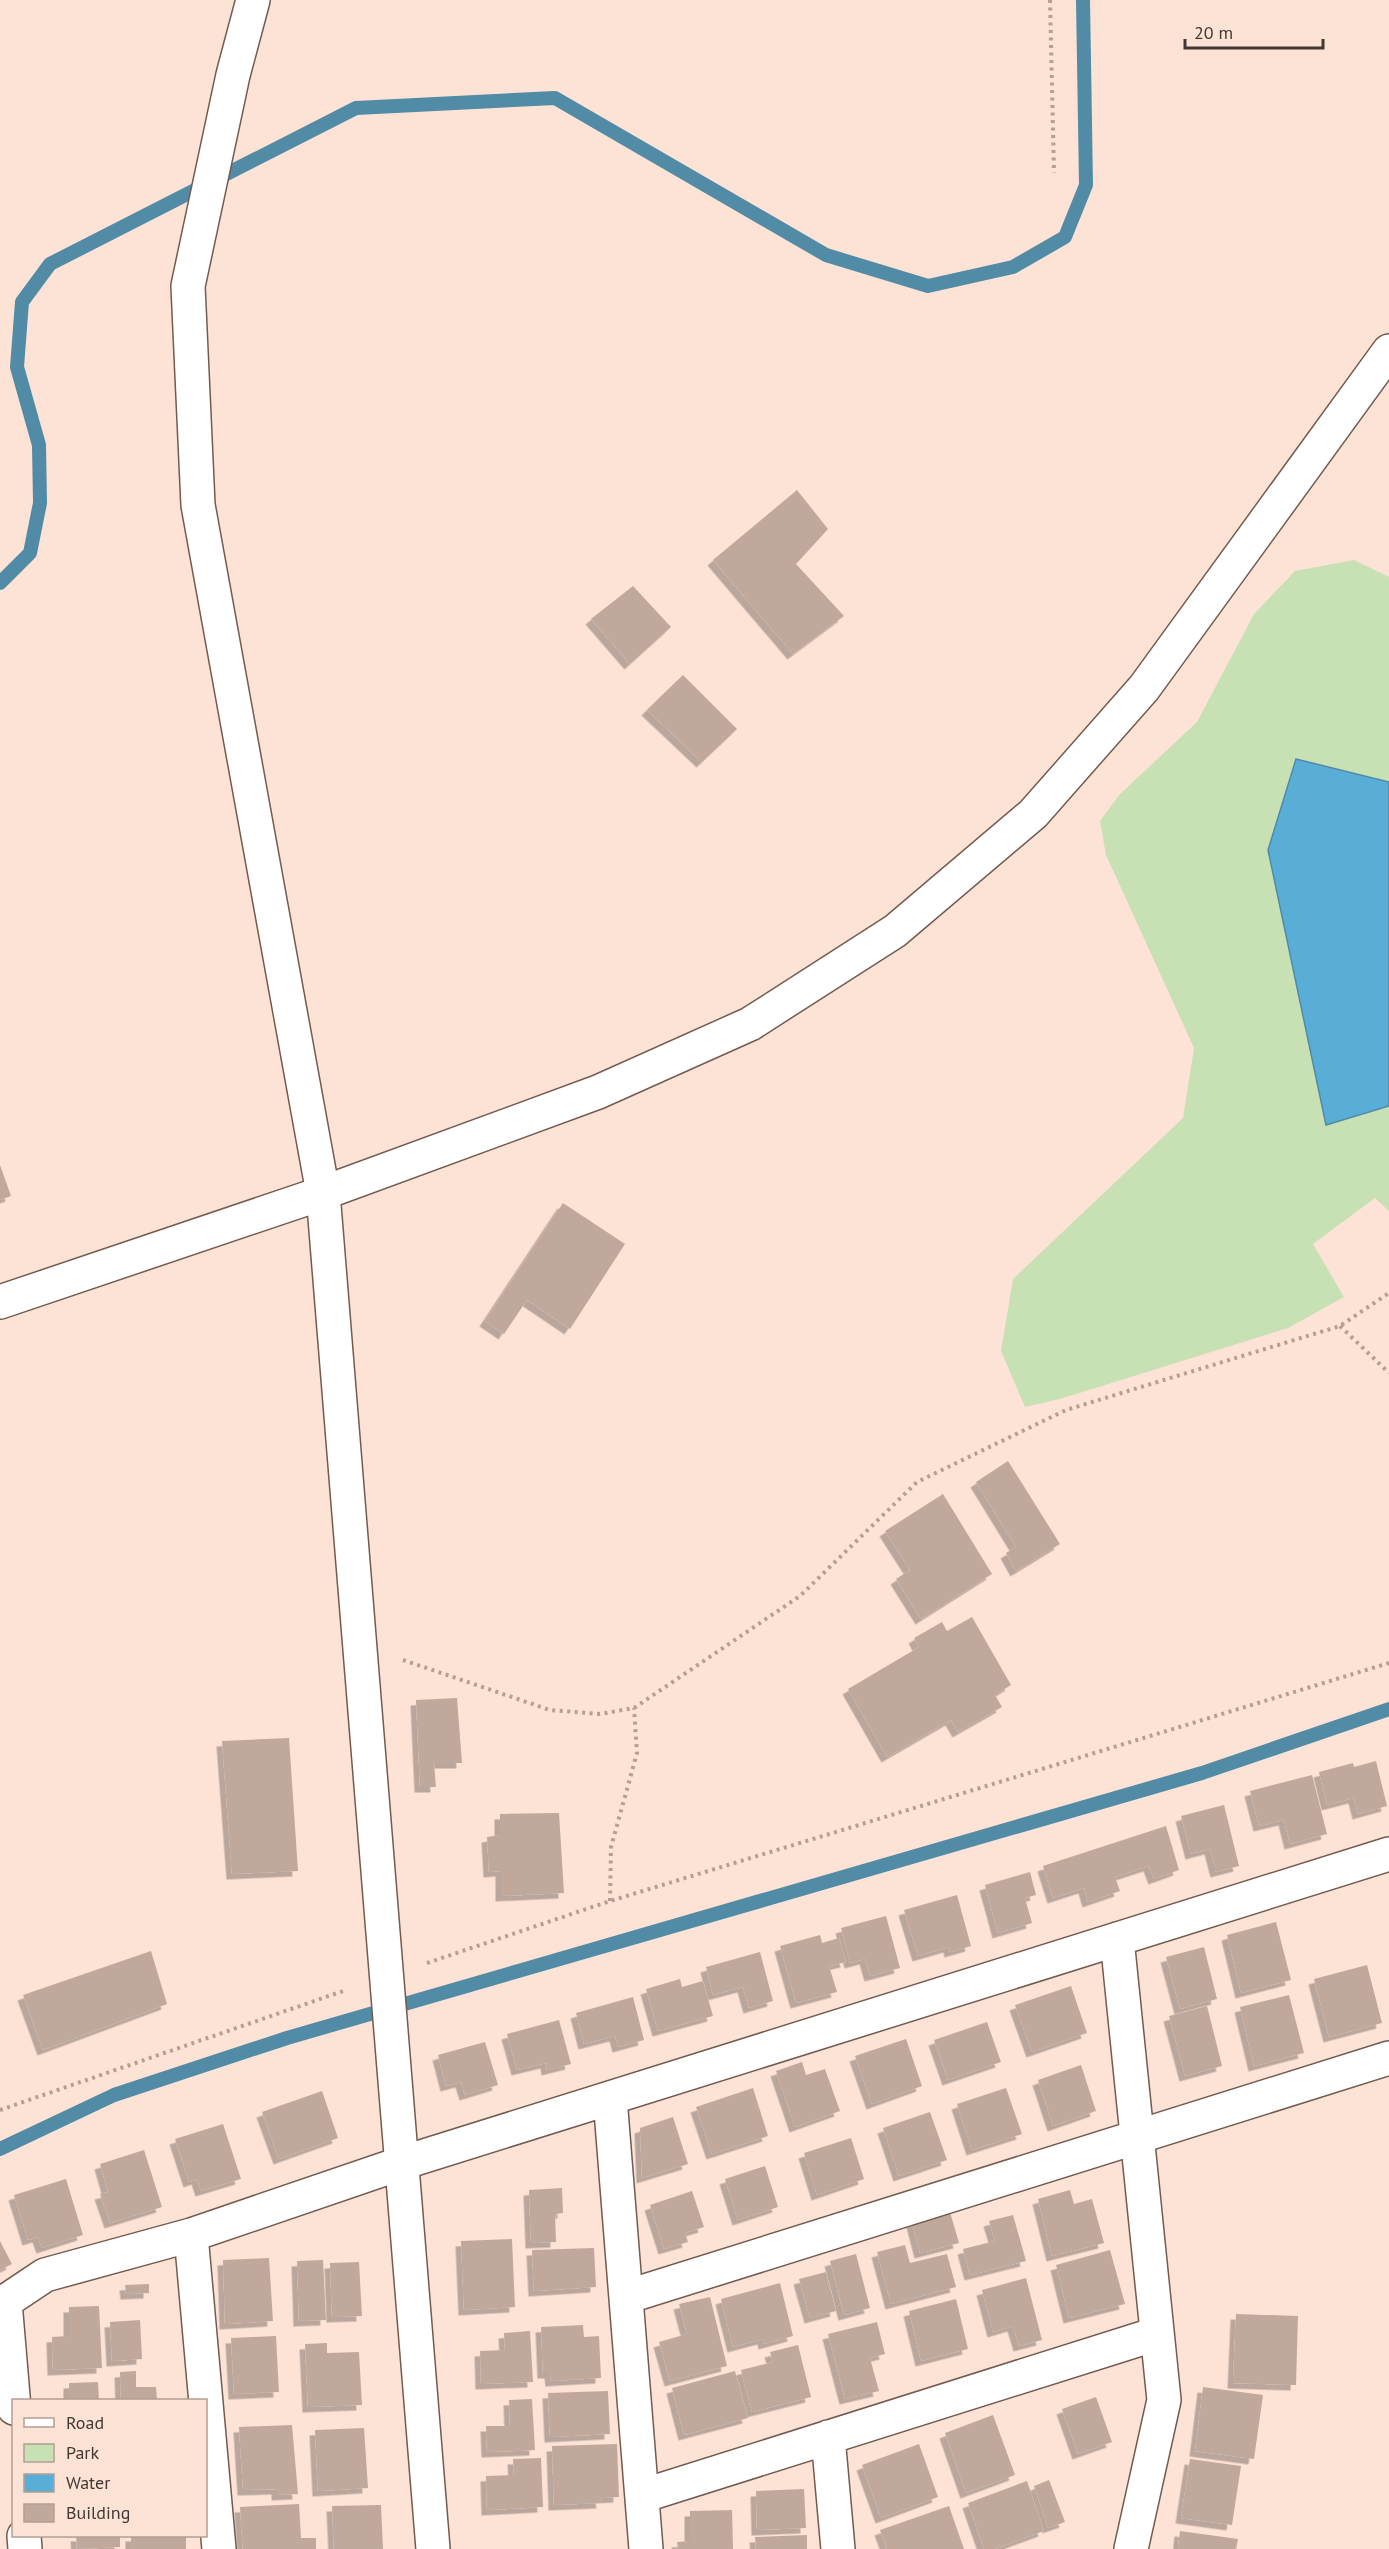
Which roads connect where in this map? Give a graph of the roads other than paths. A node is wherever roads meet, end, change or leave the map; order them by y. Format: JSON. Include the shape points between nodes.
{"nodes":[{"id":1,"x":253,"y":0,"type":"edge"},
{"id":2,"x":1389,"y":351,"type":"edge"},
{"id":3,"x":323,"y":1193,"type":"junction"},
{"id":4,"x":0,"y":1302,"type":"edge"},
{"id":5,"x":1389,"y":1854,"type":"edge"},
{"id":6,"x":1117,"y":1939,"type":"junction"},
{"id":7,"x":1389,"y":2058,"type":"edge"},
{"id":8,"x":610,"y":2098,"type":"junction"},
{"id":9,"x":1137,"y":2137,"type":"junction"},
{"id":10,"x":402,"y":2163,"type":"junction"},
{"id":11,"x":192,"y":2235,"type":"junction"},
{"id":12,"x":626,"y":2297,"type":"junction"},
{"id":13,"x":2,"y":2303,"type":"edge"},
{"id":14,"x":1156,"y":2334,"type":"junction"},
{"id":15,"x":13,"y":2399,"type":"edge"},
{"id":16,"x":206,"y":2399,"type":"edge"},
{"id":17,"x":207,"y":2409,"type":"edge"},
{"id":18,"x":828,"y":2437,"type":"junction"},
{"id":19,"x":642,"y":2496,"type":"junction"},
{"id":20,"x":219,"y":2549,"type":"edge"},
{"id":21,"x":434,"y":2549,"type":"edge"},
{"id":22,"x":646,"y":2549,"type":"edge"},
{"id":23,"x":838,"y":2549,"type":"edge"},
{"id":24,"x":1131,"y":2549,"type":"edge"}],
"edges":[{"from":1,"to":3,"type":"street","via":[[188,286],[198,506]]},
{"from":2,"to":3,"type":"street","via":[[1144,688],[1033,814],[895,931],[750,1024],[598,1092]]},
{"from":3,"to":4,"type":"street"},
{"from":3,"to":10,"type":"street"},
{"from":5,"to":6,"type":"street"},
{"from":6,"to":8,"type":"street"},
{"from":6,"to":9,"type":"street"},
{"from":7,"to":9,"type":"street"},
{"from":8,"to":10,"type":"street"},
{"from":8,"to":12,"type":"street"},
{"from":9,"to":12,"type":"street"},
{"from":9,"to":14,"type":"street"},
{"from":10,"to":11,"type":"street"},
{"from":10,"to":21,"type":"street"},
{"from":11,"to":13,"type":"street","via":[[45,2275]]},
{"from":11,"to":16,"type":"street"},
{"from":12,"to":19,"type":"street"},
{"from":13,"to":15,"type":"street"},
{"from":14,"to":18,"type":"street"},
{"from":14,"to":24,"type":"street","via":[[1164,2400]]},
{"from":17,"to":20,"type":"street"},
{"from":18,"to":19,"type":"street"},
{"from":18,"to":23,"type":"street"},
{"from":19,"to":22,"type":"street"}]}
